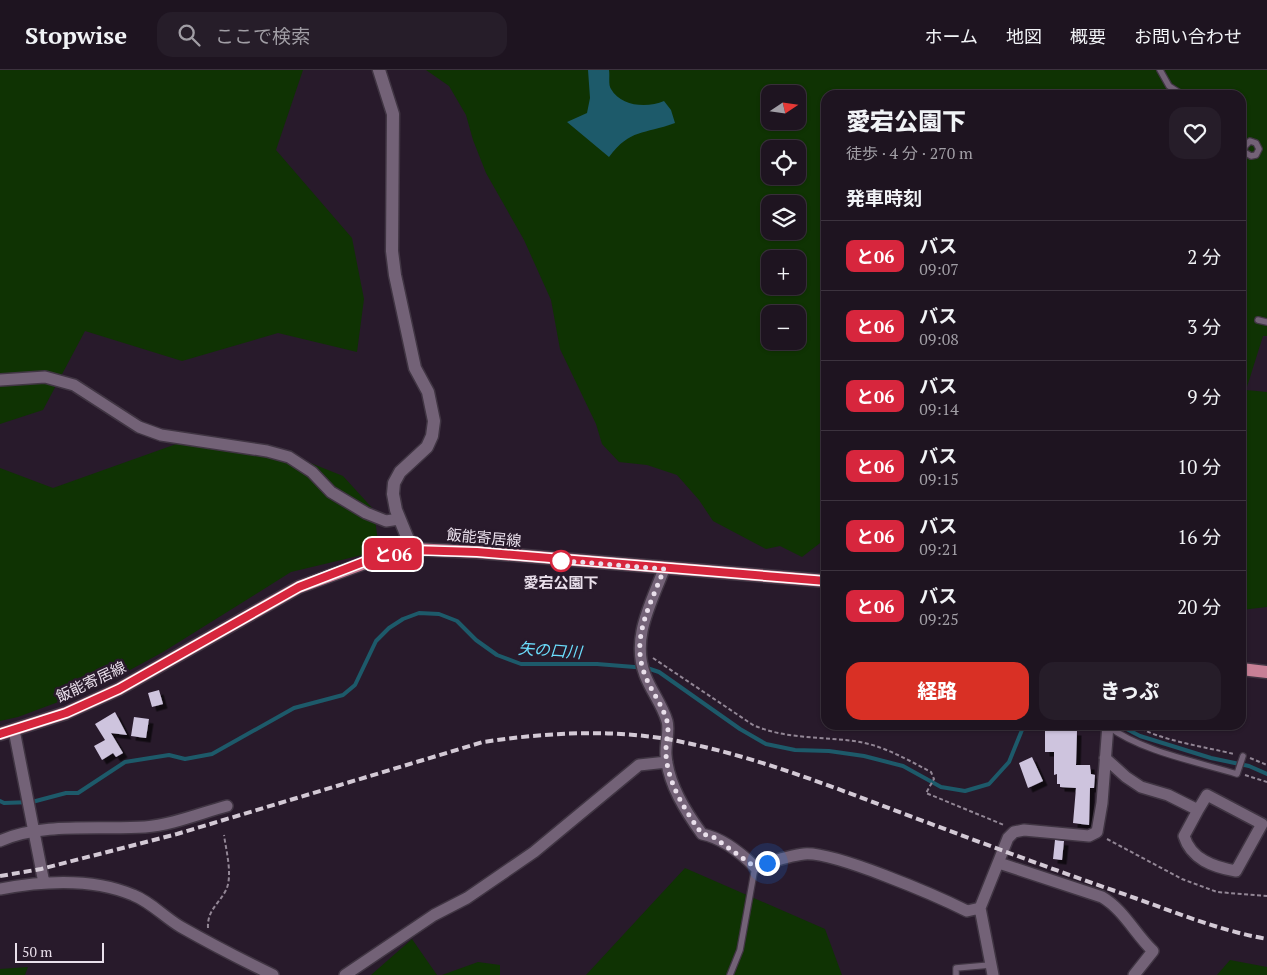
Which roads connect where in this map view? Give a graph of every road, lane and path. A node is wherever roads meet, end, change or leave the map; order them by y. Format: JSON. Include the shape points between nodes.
{"nodes":[{"id":1,"x":379,"y":70,"type":"edge"},
{"id":2,"x":1160,"y":70,"type":"edge"},
{"id":3,"x":1175,"y":90,"type":"edge"},
{"id":4,"x":1258,"y":320,"type":"dead end"},
{"id":5,"x":1267,"y":322,"type":"edge"},
{"id":6,"x":0,"y":380,"type":"edge"},
{"id":7,"x":399,"y":519,"type":"junction"},
{"id":8,"x":412,"y":550,"type":"junction"},
{"id":9,"x":664,"y":569,"type":"junction"},
{"id":10,"x":821,"y":581,"type":"edge"},
{"id":11,"x":640,"y":655,"type":"junction"},
{"id":12,"x":1246,"y":670,"type":"edge"},
{"id":13,"x":1267,"y":672,"type":"edge"},
{"id":14,"x":14,"y":730,"type":"junction"},
{"id":15,"x":1108,"y":730,"type":"edge"},
{"id":16,"x":1113,"y":730,"type":"edge"},
{"id":17,"x":1144,"y":730,"type":"edge"},
{"id":18,"x":0,"y":734,"type":"edge"},
{"id":19,"x":1243,"y":757,"type":"junction"},
{"id":20,"x":1105,"y":758,"type":"junction"},
{"id":21,"x":666,"y":762,"type":"junction"},
{"id":22,"x":1267,"y":766,"type":"edge"},
{"id":23,"x":1238,"y":772,"type":"junction"},
{"id":24,"x":1267,"y":782,"type":"edge"},
{"id":25,"x":227,"y":806,"type":"dead end"},
{"id":26,"x":1198,"y":810,"type":"junction"},
{"id":27,"x":1018,"y":831,"type":"junction"},
{"id":28,"x":35,"y":832,"type":"junction"},
{"id":29,"x":1096,"y":832,"type":"junction"},
{"id":30,"x":224,"y":834,"type":"dead end"},
{"id":31,"x":0,"y":841,"type":"edge"},
{"id":32,"x":999,"y":863,"type":"junction"},
{"id":33,"x":755,"y":867,"type":"junction"},
{"id":34,"x":44,"y":883,"type":"junction"},
{"id":35,"x":0,"y":889,"type":"edge"},
{"id":36,"x":1267,"y":896,"type":"edge"},
{"id":37,"x":980,"y":908,"type":"junction"},
{"id":38,"x":208,"y":940,"type":"junction"},
{"id":39,"x":992,"y":970,"type":"edge"},
{"id":40,"x":273,"y":975,"type":"edge"},
{"id":41,"x":345,"y":975,"type":"edge"},
{"id":42,"x":730,"y":975,"type":"edge"},
{"id":43,"x":956,"y":975,"type":"edge"},
{"id":44,"x":1134,"y":975,"type":"edge"}],
"edges":[{"from":1,"to":7,"type":"street","via":[[393,114],[392,251],[395,275],[415,368],[428,392],[434,421],[427,447],[405,466],[394,483],[393,494]]},
{"from":2,"to":3,"type":"lane","via":[[1169,86]]},
{"from":4,"to":5,"type":"lane"},
{"from":6,"to":7,"type":"street","via":[[45,377],[74,384],[139,427],[160,435],[289,457],[312,472],[331,492],[366,513],[386,521]]},
{"from":7,"to":8,"type":"street"},
{"from":8,"to":9,"type":"main road","name":"飯能寄居線","via":[[477,552]]},
{"from":8,"to":14,"type":"main road","name":"飯能寄居線","via":[[345,568],[299,587],[119,689],[66,713]]},
{"from":9,"to":10,"type":"main road","name":"飯能寄居線"},
{"from":9,"to":11,"type":"street","via":[[641,627]]},
{"from":11,"to":21,"type":"street","via":[[644,674],[667,722]]},
{"from":11,"to":27,"type":"path","via":[[660,661],[765,730],[860,742],[887,750],[932,772],[934,780],[926,793]]},
{"from":12,"to":13,"type":"main road"},
{"from":14,"to":18,"type":"main road","name":"飯能寄居線"},
{"from":14,"to":28,"type":"street"},
{"from":15,"to":20,"type":"street"},
{"from":16,"to":23,"type":"lane","via":[[1138,744]]},
{"from":17,"to":19,"type":"path"},
{"from":19,"to":22,"type":"path"},
{"from":19,"to":23,"type":"lane"},
{"from":20,"to":26,"type":"street","via":[[1142,787]]},
{"from":20,"to":29,"type":"street"},
{"from":21,"to":33,"type":"street","via":[[685,810],[702,834],[712,836]]},
{"from":21,"to":41,"type":"street","via":[[639,764],[534,852]]},
{"from":23,"to":24,"type":"path"},
{"from":25,"to":28,"type":"street","via":[[146,827],[95,826]]},
{"from":26,"to":26,"type":"street","via":[[1208,795],[1262,824],[1236,871],[1214,867],[1187,845],[1184,836]]},
{"from":27,"to":29,"type":"street","via":[[1089,836]]},
{"from":27,"to":32,"type":"street","via":[[1008,838]]},
{"from":28,"to":31,"type":"street"},
{"from":28,"to":34,"type":"street"},
{"from":29,"to":36,"type":"path","via":[[1182,879],[1217,892]]},
{"from":30,"to":38,"type":"path","via":[[227,889],[207,918]]},
{"from":32,"to":37,"type":"street"},
{"from":32,"to":44,"type":"street","via":[[1116,905],[1153,952]]},
{"from":33,"to":37,"type":"street","via":[[805,854],[825,856],[967,911]]},
{"from":33,"to":42,"type":"lane","via":[[740,950]]},
{"from":34,"to":35,"type":"street"},
{"from":34,"to":38,"type":"street","via":[[86,885],[132,894],[180,926]]},
{"from":37,"to":39,"type":"street"},
{"from":38,"to":40,"type":"street"},
{"from":39,"to":43,"type":"lane","via":[[956,968]]}]}
